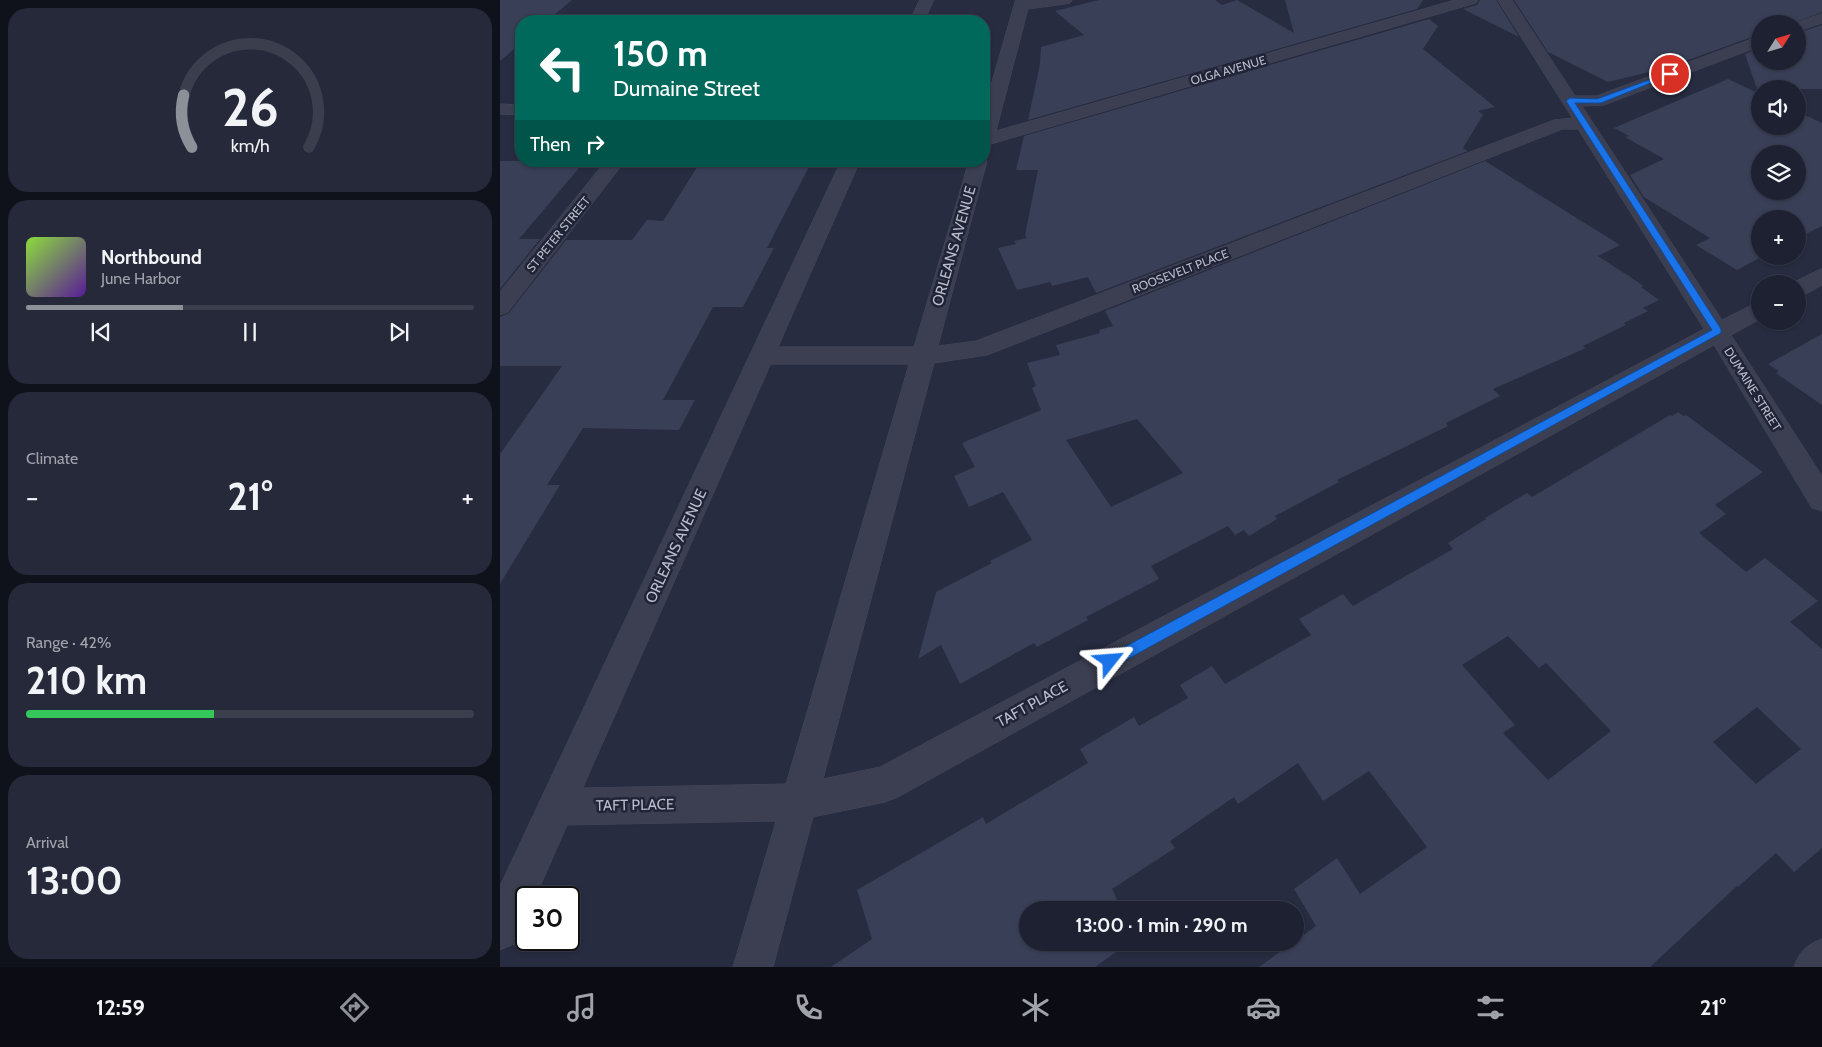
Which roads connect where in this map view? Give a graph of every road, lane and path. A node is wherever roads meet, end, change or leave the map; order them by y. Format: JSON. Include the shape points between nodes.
{"nodes":[{"id":1,"x":927,"y":0,"type":"edge"},
{"id":2,"x":1065,"y":0,"type":"edge"},
{"id":3,"x":1471,"y":0,"type":"edge"},
{"id":4,"x":1505,"y":0,"type":"edge"},
{"id":5,"x":1023,"y":3,"type":"edge"},
{"id":6,"x":920,"y":15,"type":"edge"},
{"id":7,"x":1822,"y":18,"type":"edge"},
{"id":8,"x":1806,"y":24,"type":"edge"},
{"id":9,"x":1751,"y":44,"type":"edge"},
{"id":10,"x":1570,"y":101,"type":"junction"},
{"id":11,"x":990,"y":108,"type":"edge"},
{"id":12,"x":500,"y":109,"type":"edge"},
{"id":13,"x":515,"y":110,"type":"edge"},
{"id":14,"x":1584,"y":123,"type":"junction"},
{"id":15,"x":990,"y":139,"type":"edge"},
{"id":16,"x":611,"y":167,"type":"edge"},
{"id":17,"x":848,"y":167,"type":"edge"},
{"id":18,"x":976,"y":167,"type":"edge"},
{"id":19,"x":1822,"y":276,"type":"edge"},
{"id":20,"x":1806,"y":285,"type":"edge"},
{"id":21,"x":500,"y":307,"type":"edge"},
{"id":22,"x":1751,"y":314,"type":"edge"},
{"id":23,"x":1717,"y":331,"type":"junction"},
{"id":24,"x":764,"y":355,"type":"junction"},
{"id":25,"x":923,"y":356,"type":"junction"},
{"id":26,"x":1822,"y":500,"type":"edge"},
{"id":27,"x":799,"y":802,"type":"junction"},
{"id":28,"x":557,"y":807,"type":"junction"},
{"id":29,"x":500,"y":930,"type":"edge"},
{"id":30,"x":1822,"y":959,"type":"edge"},
{"id":31,"x":754,"y":967,"type":"edge"},
{"id":32,"x":1814,"y":967,"type":"edge"}],
"edges":[{"from":1,"to":6,"type":"street"},
{"from":2,"to":5,"type":"street"},
{"from":3,"to":15,"type":"street","name":"OLGA AVENUE"},
{"from":4,"to":10,"type":"street","name":"DUMAINE STREET"},
{"from":5,"to":11,"type":"street"},
{"from":7,"to":8,"type":"street"},
{"from":9,"to":10,"type":"street","via":[[1598,101]]},
{"from":10,"to":14,"type":"street","name":"DUMAINE STREET"},
{"from":12,"to":13,"type":"street"},
{"from":14,"to":23,"type":"street","name":"DUMAINE STREET"},
{"from":14,"to":25,"type":"street","name":"ROOSEVELT PLACE","via":[[1560,124],[979,350]]},
{"from":16,"to":21,"type":"street","name":"ST PETER STREET"},
{"from":17,"to":24,"type":"street","name":"ORLEANS AVENUE"},
{"from":18,"to":25,"type":"street","name":"ORLEANS AVENUE"},
{"from":19,"to":20,"type":"street"},
{"from":22,"to":23,"type":"street","name":"TAFT PLACE"},
{"from":23,"to":26,"type":"street","name":"DUMAINE STREET"},
{"from":23,"to":27,"type":"street","name":"TAFT PLACE","via":[[885,784]]},
{"from":24,"to":25,"type":"street","name":"ROOSEVELT PLACE"},
{"from":24,"to":28,"type":"street","name":"ORLEANS AVENUE"},
{"from":25,"to":27,"type":"street","name":"ORLEANS AVENUE"},
{"from":27,"to":28,"type":"street","name":"TAFT PLACE"},
{"from":27,"to":31,"type":"street","name":"ORLEANS AVENUE"},
{"from":28,"to":29,"type":"street","name":"ORLEANS AVENUE"},
{"from":30,"to":32,"type":"street"}]}
